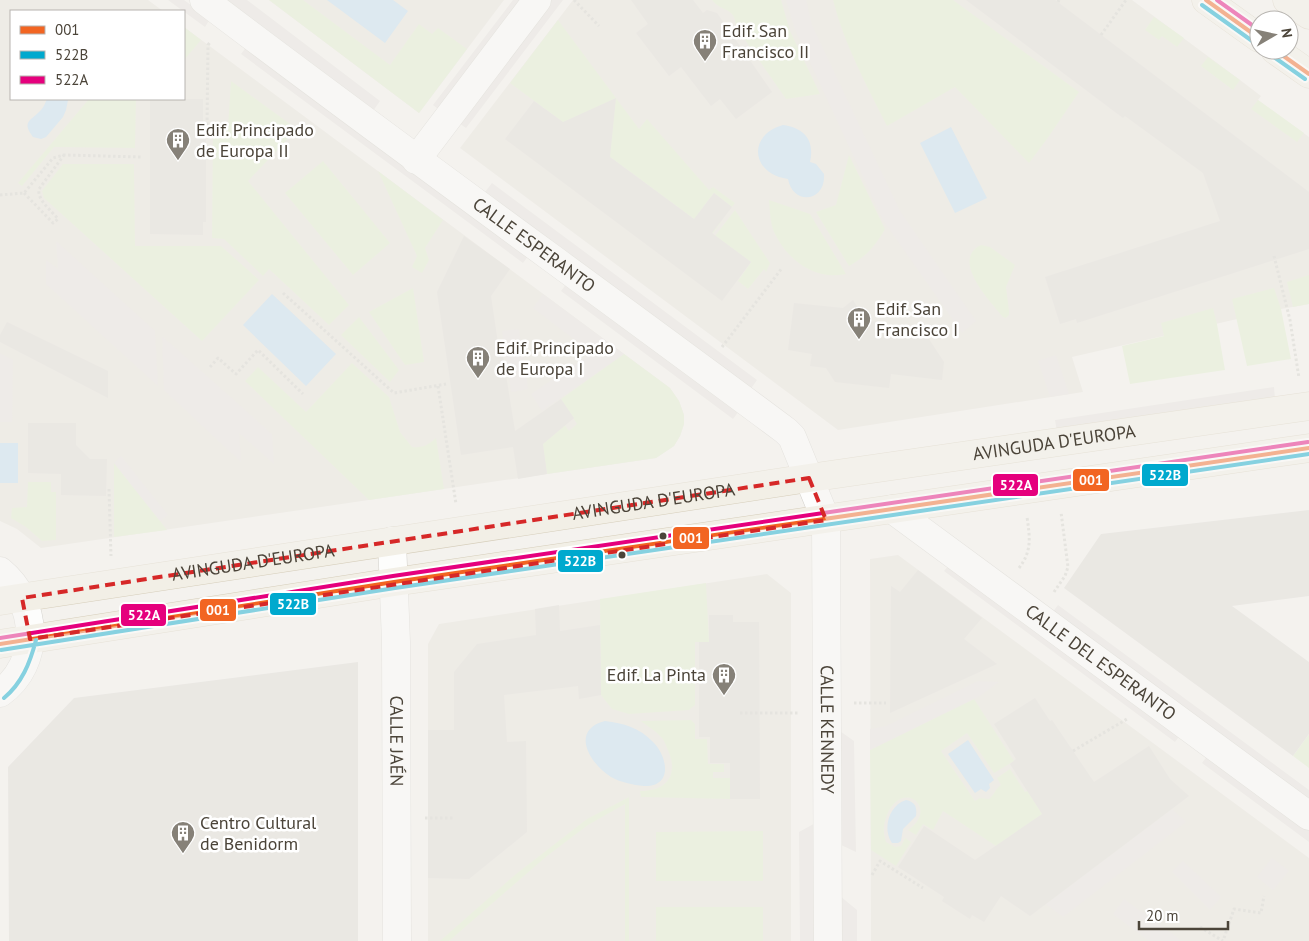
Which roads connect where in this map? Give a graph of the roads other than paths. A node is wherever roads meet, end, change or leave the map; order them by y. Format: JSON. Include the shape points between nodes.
{"nodes":[{"id":1,"x":204,"y":0,"type":"edge"},
{"id":2,"x":538,"y":0,"type":"edge"},
{"id":3,"x":1206,"y":0,"type":"edge"},
{"id":4,"x":1287,"y":0,"type":"edge"},
{"id":5,"x":1309,"y":16,"type":"edge"},
{"id":6,"x":1249,"y":31,"type":"edge"},
{"id":7,"x":1289,"y":60,"type":"edge"},
{"id":8,"x":1309,"y":74,"type":"edge"},
{"id":9,"x":416,"y":160,"type":"junction"},
{"id":10,"x":1306,"y":407,"type":"edge"},
{"id":11,"x":1309,"y":448,"type":"edge"},
{"id":12,"x":808,"y":478,"type":"junction"},
{"id":13,"x":892,"y":509,"type":"junction"},
{"id":14,"x":826,"y":520,"type":"junction"},
{"id":15,"x":392,"y":542,"type":"junction"},
{"id":16,"x":0,"y":571,"type":"edge"},
{"id":17,"x":394,"y":582,"type":"junction"},
{"id":18,"x":11,"y":599,"type":"edge"},
{"id":19,"x":30,"y":639,"type":"junction"},
{"id":20,"x":0,"y":644,"type":"edge"},
{"id":21,"x":0,"y":693,"type":"edge"},
{"id":22,"x":1309,"y":816,"type":"edge"},
{"id":23,"x":397,"y":941,"type":"edge"},
{"id":24,"x":828,"y":941,"type":"edge"}],
"edges":[{"from":1,"to":9,"type":"street","name":"CALLE ESPERANTO"},
{"from":2,"to":9,"type":"street"},
{"from":3,"to":6,"type":"main road"},
{"from":4,"to":5,"type":"main road"},
{"from":7,"to":8,"type":"main road"},
{"from":9,"to":12,"type":"street","name":"CALLE ESPERANTO","via":[[786,431],[792,437]]},
{"from":10,"to":12,"type":"main road","name":"AVINGUDA D'EUROPA"},
{"from":11,"to":13,"type":"main road"},
{"from":12,"to":14,"type":"street","name":"CALLE ESPERANTO"},
{"from":12,"to":15,"type":"main road","name":"AVINGUDA D'EUROPA"},
{"from":13,"to":14,"type":"main road"},
{"from":13,"to":22,"type":"street","name":"CALLE DEL ESPERANTO"},
{"from":14,"to":17,"type":"main road"},
{"from":14,"to":24,"type":"street","name":"CALLE KENNEDY"},
{"from":15,"to":17,"type":"street","name":"CALLE JAÉN"},
{"from":15,"to":18,"type":"main road","name":"AVINGUDA D'EUROPA"},
{"from":16,"to":18,"type":"street","via":[[10,579]]},
{"from":17,"to":19,"type":"main road"},
{"from":17,"to":23,"type":"street","name":"CALLE JAÉN"},
{"from":18,"to":19,"type":"street","via":[[29,618]]},
{"from":19,"to":20,"type":"main road"},
{"from":19,"to":21,"type":"street","via":[[18,674]]}]}
